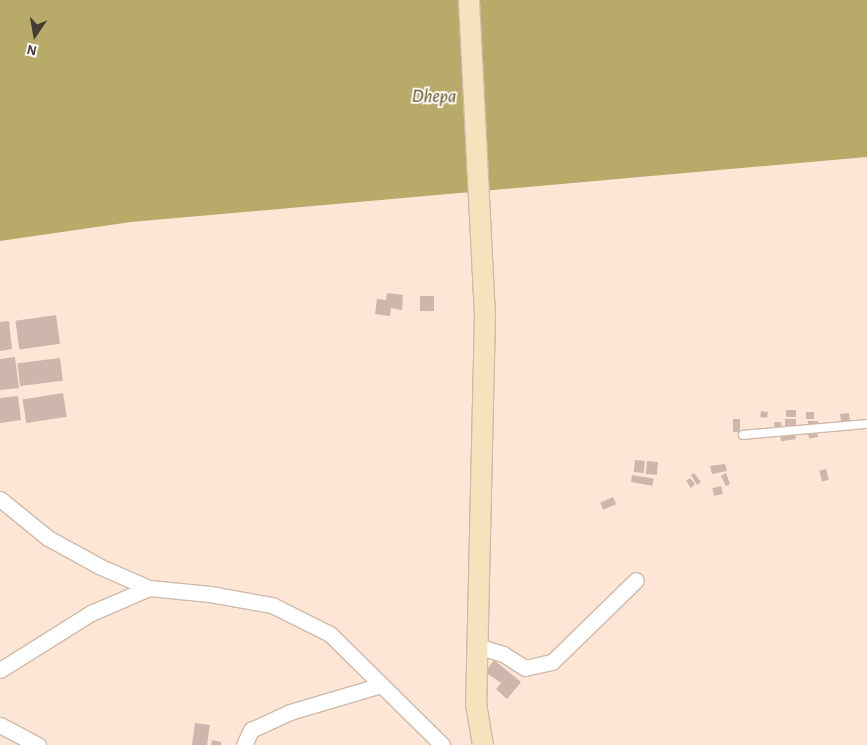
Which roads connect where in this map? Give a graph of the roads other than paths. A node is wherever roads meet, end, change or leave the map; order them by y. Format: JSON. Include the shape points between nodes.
{"nodes":[{"id":1,"x":469,"y":0,"type":"edge"},
{"id":2,"x":867,"y":424,"type":"edge"},
{"id":3,"x":743,"y":435,"type":"dead end"},
{"id":4,"x":0,"y":499,"type":"edge"},
{"id":5,"x":636,"y":580,"type":"dead end"},
{"id":6,"x":149,"y":588,"type":"junction"},
{"id":7,"x":477,"y":646,"type":"junction"},
{"id":8,"x":0,"y":670,"type":"edge"},
{"id":9,"x":381,"y":685,"type":"junction"},
{"id":10,"x":0,"y":725,"type":"edge"},
{"id":11,"x":38,"y":745,"type":"edge"},
{"id":12,"x":244,"y":745,"type":"edge"},
{"id":13,"x":442,"y":745,"type":"edge"},
{"id":14,"x":483,"y":745,"type":"edge"}],
"edges":[{"from":1,"to":7,"type":"street","via":[[485,314]]},
{"from":2,"to":3,"type":"lane"},
{"from":4,"to":6,"type":"street","via":[[48,538]]},
{"from":5,"to":7,"type":"street","via":[[552,662],[525,668],[503,654]]},
{"from":6,"to":8,"type":"street","via":[[91,613]]},
{"from":6,"to":9,"type":"street","via":[[272,604],[330,634]]},
{"from":7,"to":14,"type":"street","via":[[476,704]]},
{"from":9,"to":12,"type":"street","via":[[290,712],[251,730]]},
{"from":9,"to":13,"type":"street"},
{"from":10,"to":11,"type":"street"}]}
